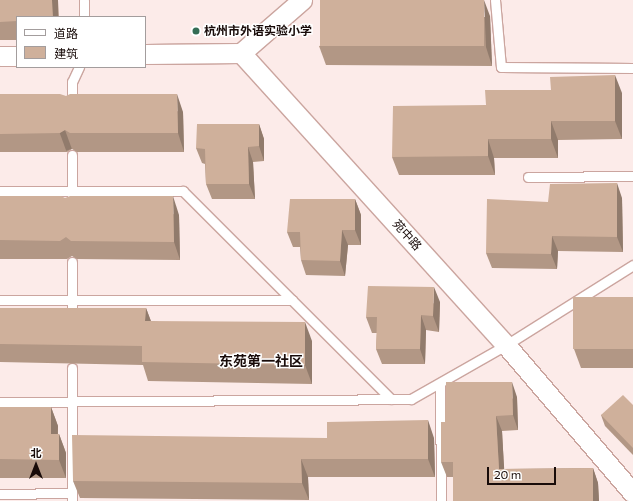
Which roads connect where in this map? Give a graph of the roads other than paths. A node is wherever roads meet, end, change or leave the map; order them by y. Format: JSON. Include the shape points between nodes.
{"nodes":[{"id":1,"x":84,"y":0,"type":"edge"},
{"id":2,"x":302,"y":0,"type":"edge"},
{"id":3,"x":495,"y":0,"type":"edge"},
{"id":4,"x":84,"y":16,"type":"edge"},
{"id":5,"x":241,"y":53,"type":"junction"},
{"id":6,"x":146,"y":54,"type":"edge"},
{"id":7,"x":0,"y":56,"type":"edge"},
{"id":8,"x":16,"y":56,"type":"edge"},
{"id":9,"x":78,"y":68,"type":"edge"},
{"id":10,"x":633,"y":68,"type":"edge"},
{"id":11,"x":72,"y":109,"type":"edge"},
{"id":12,"x":72,"y":154,"type":"dead end"},
{"id":13,"x":633,"y":176,"type":"edge"},
{"id":14,"x":528,"y":177,"type":"dead end"},
{"id":15,"x":0,"y":191,"type":"edge"},
{"id":16,"x":72,"y":191,"type":"junction"},
{"id":17,"x":72,"y":204,"type":"edge"},
{"id":18,"x":72,"y":262,"type":"dead end"},
{"id":19,"x":633,"y":265,"type":"edge"},
{"id":20,"x":0,"y":300,"type":"edge"},
{"id":21,"x":292,"y":300,"type":"junction"},
{"id":22,"x":72,"y":301,"type":"junction"},
{"id":23,"x":72,"y":315,"type":"edge"},
{"id":24,"x":506,"y":345,"type":"junction"},
{"id":25,"x":72,"y":368,"type":"dead end"},
{"id":26,"x":440,"y":385,"type":"junction"},
{"id":27,"x":391,"y":399,"type":"junction"},
{"id":28,"x":0,"y":402,"type":"edge"},
{"id":29,"x":72,"y":403,"type":"junction"},
{"id":30,"x":633,"y":493,"type":"edge"},
{"id":31,"x":0,"y":494,"type":"edge"},
{"id":32,"x":72,"y":497,"type":"edge"},
{"id":33,"x":441,"y":501,"type":"edge"}],
"edges":[{"from":1,"to":4,"type":"lane"},
{"from":2,"to":5,"type":"street"},
{"from":3,"to":10,"type":"lane","via":[[501,68]]},
{"from":5,"to":6,"type":"street"},
{"from":5,"to":24,"type":"street","name":"苑中路"},
{"from":7,"to":8,"type":"street"},
{"from":9,"to":11,"type":"lane","via":[[72,82]]},
{"from":12,"to":16,"type":"lane"},
{"from":13,"to":14,"type":"lane"},
{"from":15,"to":16,"type":"lane"},
{"from":16,"to":17,"type":"lane"},
{"from":16,"to":21,"type":"lane","via":[[183,191]]},
{"from":18,"to":22,"type":"lane"},
{"from":19,"to":24,"type":"lane"},
{"from":20,"to":22,"type":"lane"},
{"from":21,"to":22,"type":"lane"},
{"from":21,"to":27,"type":"lane"},
{"from":22,"to":23,"type":"lane"},
{"from":24,"to":26,"type":"lane"},
{"from":24,"to":30,"type":"street","name":"苑中路"},
{"from":25,"to":29,"type":"lane"},
{"from":26,"to":27,"type":"lane","via":[[411,399]]},
{"from":26,"to":33,"type":"lane"},
{"from":27,"to":29,"type":"lane"},
{"from":28,"to":29,"type":"lane"},
{"from":29,"to":32,"type":"lane"},
{"from":31,"to":32,"type":"lane"}]}
